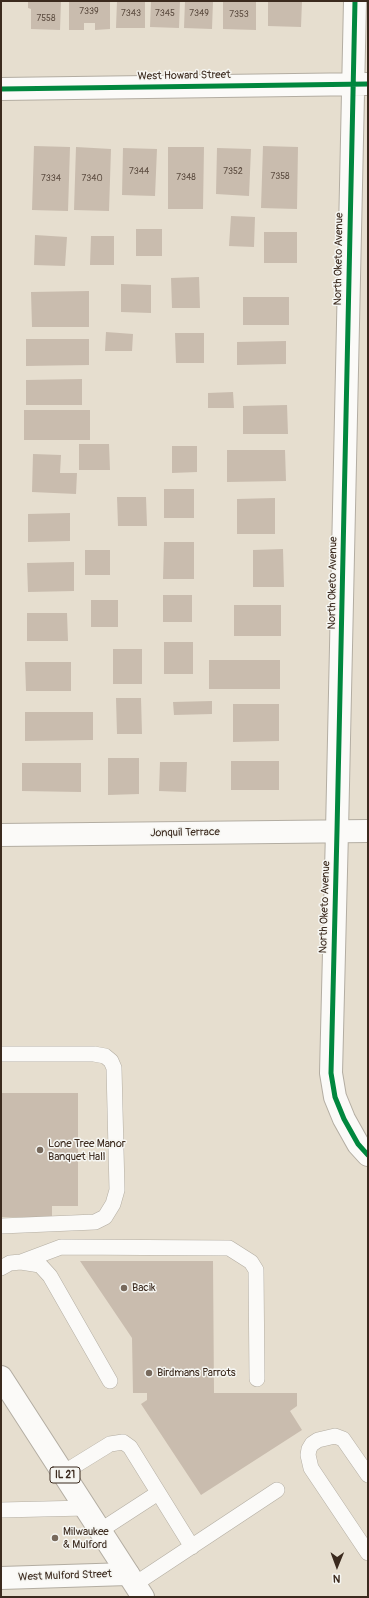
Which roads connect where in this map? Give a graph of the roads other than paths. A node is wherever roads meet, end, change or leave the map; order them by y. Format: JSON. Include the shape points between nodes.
{"nodes":[{"id":1,"x":355,"y":1,"type":"edge"},
{"id":2,"x":360,"y":84,"type":"edge"},
{"id":3,"x":1,"y":89,"type":"edge"},
{"id":4,"x":338,"y":831,"type":"junction"},
{"id":5,"x":368,"y":831,"type":"edge"},
{"id":6,"x":1,"y":835,"type":"edge"},
{"id":7,"x":1,"y":1054,"type":"edge"},
{"id":8,"x":368,"y":1156,"type":"edge"},
{"id":9,"x":1,"y":1226,"type":"edge"},
{"id":10,"x":21,"y":1262,"type":"junction"},
{"id":11,"x":1,"y":1268,"type":"edge"},
{"id":12,"x":1,"y":1377,"type":"edge"},
{"id":13,"x":257,"y":1379,"type":"dead end"},
{"id":14,"x":110,"y":1381,"type":"dead end"},
{"id":15,"x":63,"y":1473,"type":"junction"},
{"id":16,"x":368,"y":1475,"type":"edge"},
{"id":17,"x":278,"y":1490,"type":"dead end"},
{"id":18,"x":158,"y":1493,"type":"junction"},
{"id":19,"x":86,"y":1508,"type":"junction"},
{"id":20,"x":1,"y":1510,"type":"edge"},
{"id":21,"x":100,"y":1530,"type":"junction"},
{"id":22,"x":192,"y":1547,"type":"junction"},
{"id":23,"x":368,"y":1553,"type":"edge"},
{"id":24,"x":1,"y":1578,"type":"edge"},
{"id":25,"x":135,"y":1585,"type":"edge"}],
"edges":[{"from":1,"to":2,"type":"street","name":"North Oketo Avenue"},
{"from":2,"to":3,"type":"street","name":"West Howard Street"},
{"from":2,"to":4,"type":"street","name":"North Oketo Avenue"},
{"from":4,"to":5,"type":"street","name":"Jonquil Terrace"},
{"from":4,"to":6,"type":"street","name":"Jonquil Terrace"},
{"from":4,"to":8,"type":"street","name":"North Oketo Avenue","via":[[330,1073],[335,1097],[344,1119]]},
{"from":7,"to":9,"type":"lane","via":[[94,1054],[105,1056],[111,1061],[114,1068],[117,1190],[113,1204],[105,1217],[94,1222]]},
{"from":10,"to":11,"type":"lane","via":[[10,1263]]},
{"from":10,"to":13,"type":"lane","via":[[61,1248],[230,1248],[251,1262],[256,1270]]},
{"from":10,"to":14,"type":"lane","via":[[40,1265],[50,1276]]},
{"from":12,"to":15,"type":"street","number":"IL 21"},
{"from":15,"to":18,"type":"lane","via":[[110,1444],[123,1442],[130,1447]]},
{"from":15,"to":19,"type":"street","number":"IL 21"},
{"from":16,"to":23,"type":"lane","via":[[344,1438],[322,1438],[309,1449],[311,1468]]},
{"from":17,"to":22,"type":"lane"},
{"from":18,"to":21,"type":"lane"},
{"from":18,"to":22,"type":"lane"},
{"from":19,"to":20,"type":"lane"},
{"from":19,"to":21,"type":"street","number":"IL 21"},
{"from":21,"to":25,"type":"street","number":"IL 21"},
{"from":22,"to":25,"type":"lane"},
{"from":24,"to":25,"type":"street","name":"West Mulford Street"}]}
